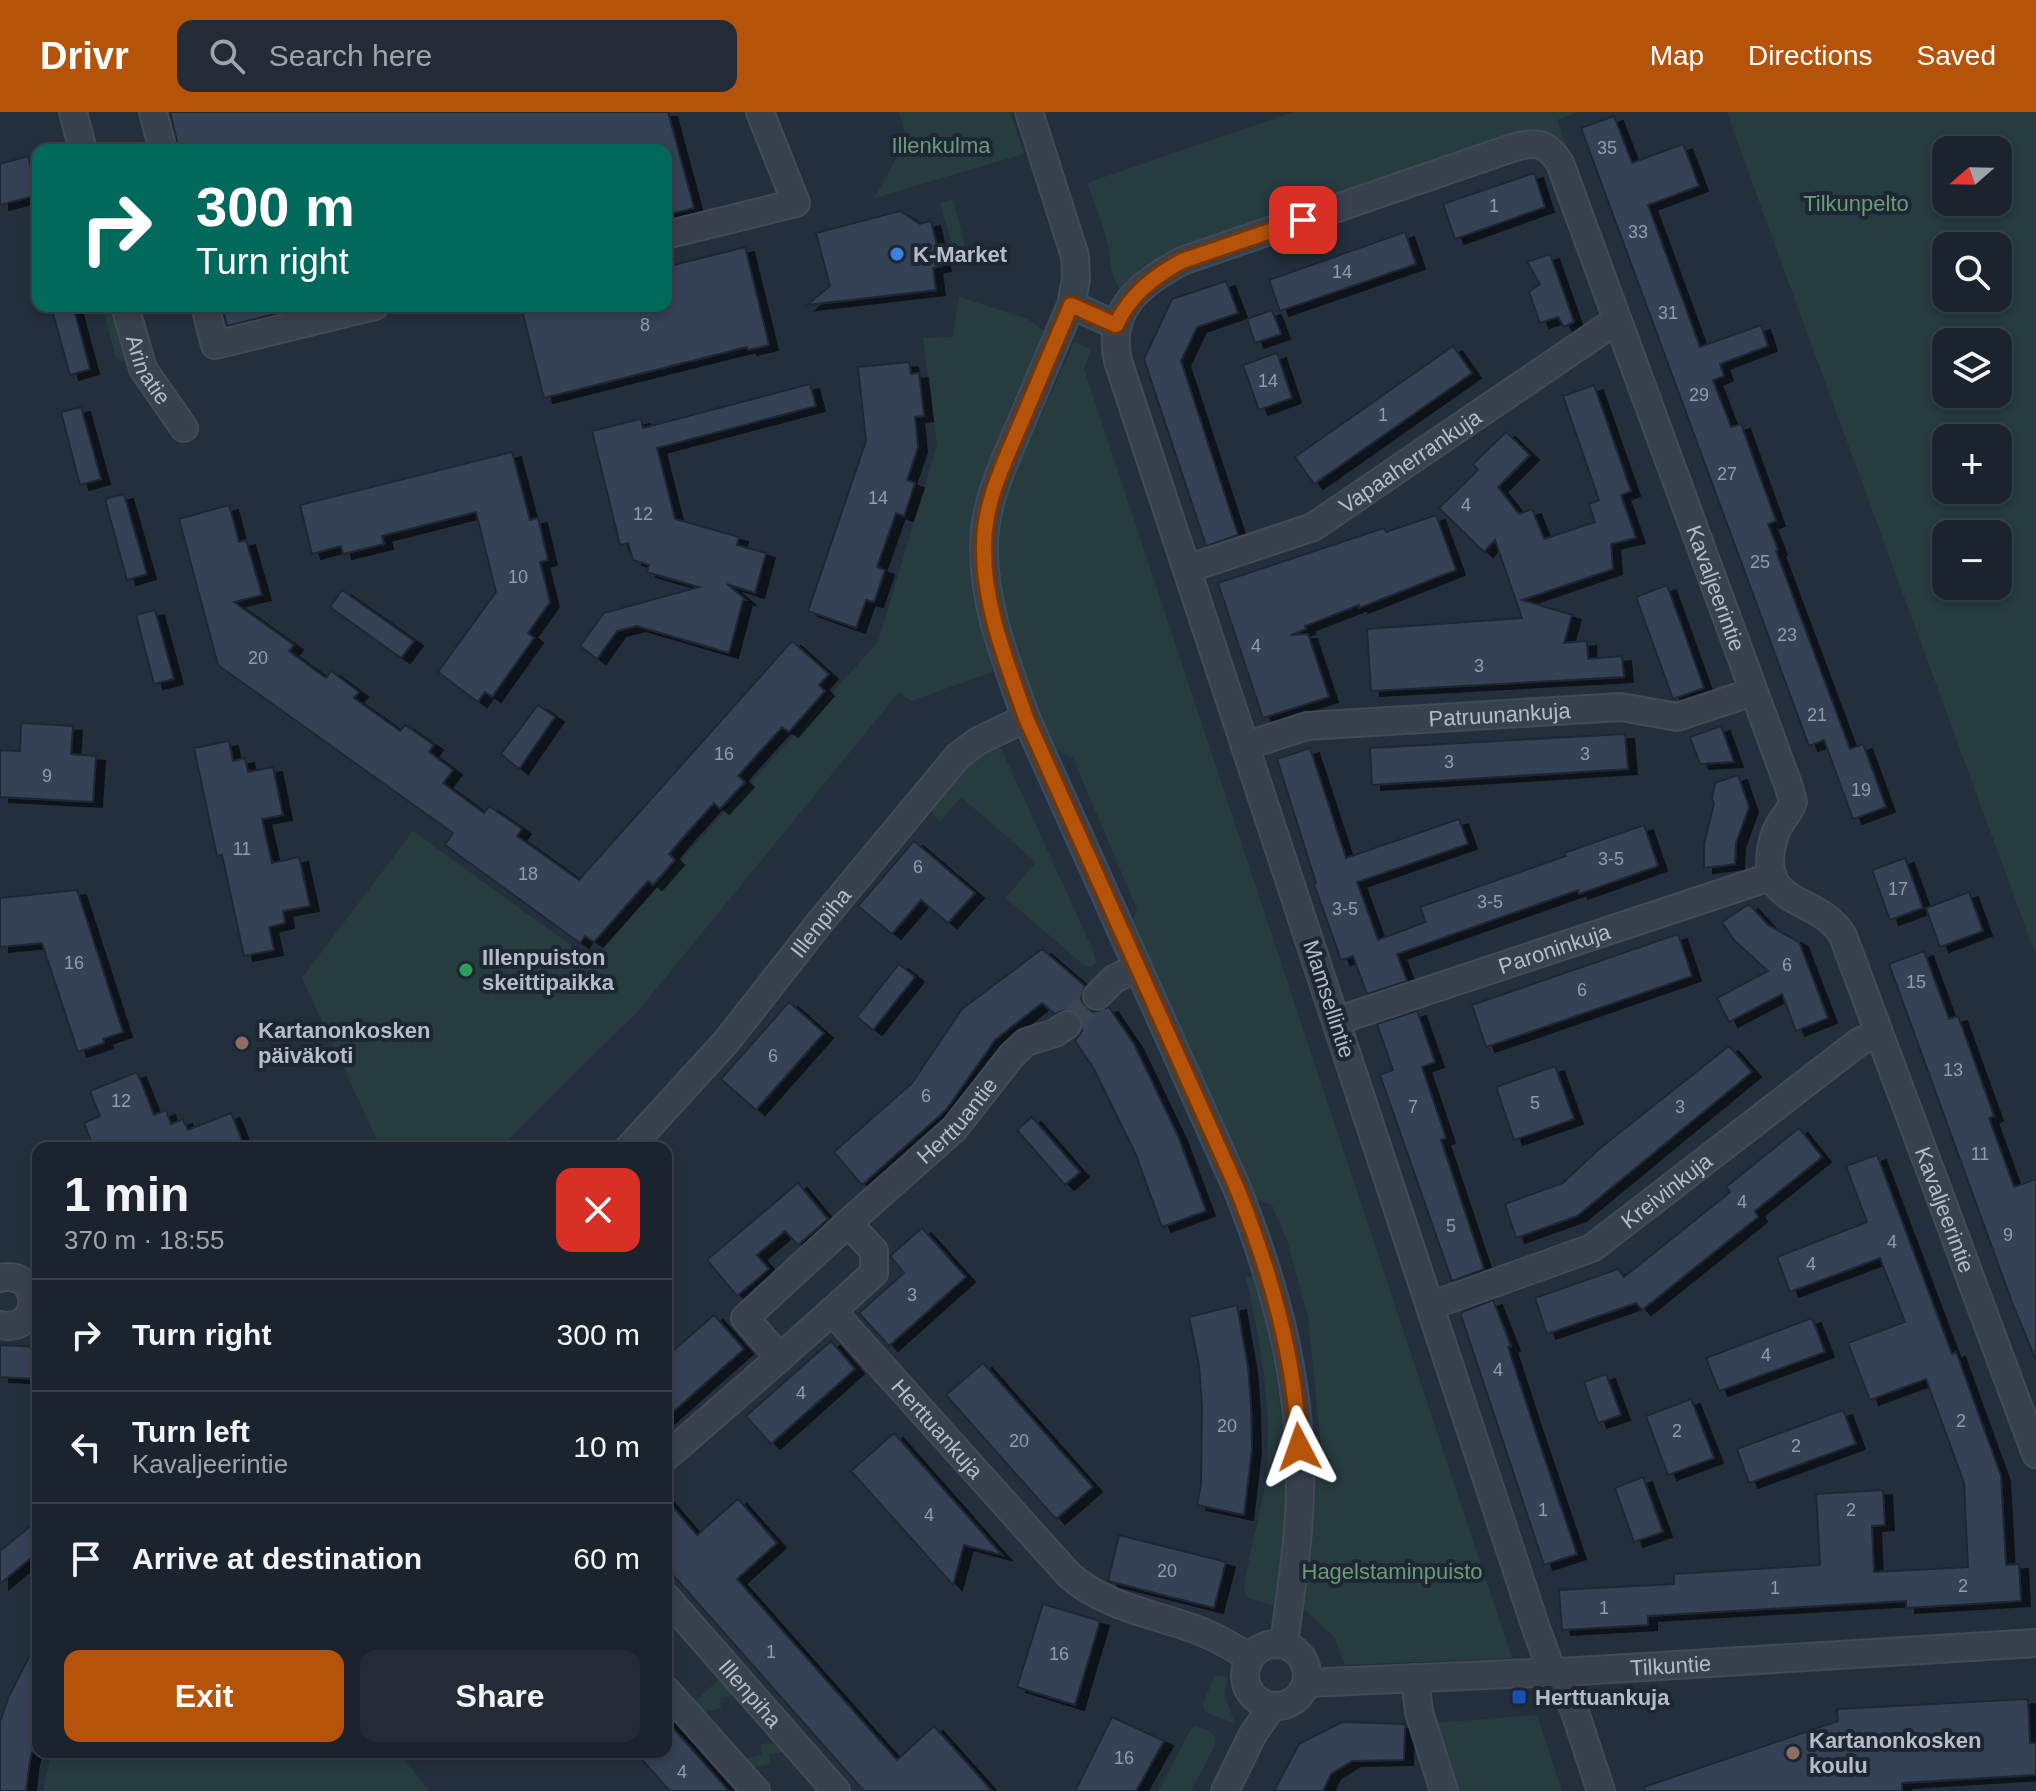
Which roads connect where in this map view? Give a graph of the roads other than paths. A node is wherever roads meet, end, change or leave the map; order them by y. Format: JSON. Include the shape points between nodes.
{"nodes":[{"id":1,"x":73,"y":112,"type":"edge"},
{"id":2,"x":153,"y":112,"type":"edge"},
{"id":3,"x":760,"y":112,"type":"edge"},
{"id":4,"x":1029,"y":112,"type":"edge"},
{"id":5,"x":81,"y":144,"type":"edge"},
{"id":6,"x":161,"y":144,"type":"edge"},
{"id":7,"x":672,"y":234,"type":"edge"},
{"id":8,"x":1071,"y":305,"type":"junction"},
{"id":9,"x":127,"y":312,"type":"edge"},
{"id":10,"x":207,"y":312,"type":"edge"},
{"id":11,"x":350,"y":312,"type":"edge"},
{"id":12,"x":1617,"y":320,"type":"junction"},
{"id":13,"x":1116,"y":325,"type":"junction"},
{"id":14,"x":184,"y":428,"type":"dead end"},
{"id":15,"x":1187,"y":569,"type":"junction"},
{"id":16,"x":1753,"y":692,"type":"junction"},
{"id":17,"x":1026,"y":718,"type":"junction"},
{"id":18,"x":1245,"y":746,"type":"junction"},
{"id":19,"x":1773,"y":876,"type":"junction"},
{"id":20,"x":1138,"y":967,"type":"junction"},
{"id":21,"x":1097,"y":996,"type":"tunnel mouth"},
{"id":22,"x":1336,"y":1021,"type":"junction"},
{"id":23,"x":1067,"y":1025,"type":"tunnel mouth"},
{"id":24,"x":1879,"y":1033,"type":"junction"},
{"id":25,"x":634,"y":1142,"type":"edge"},
{"id":26,"x":848,"y":1223,"type":"junction"},
{"id":27,"x":0,"y":1278,"type":"edge"},
{"id":28,"x":32,"y":1296,"type":"edge"},
{"id":29,"x":32,"y":1304,"type":"edge"},
{"id":30,"x":1430,"y":1306,"type":"junction"},
{"id":31,"x":832,"y":1311,"type":"junction"},
{"id":32,"x":0,"y":1325,"type":"edge"},
{"id":33,"x":780,"y":1358,"type":"junction"},
{"id":34,"x":672,"y":1452,"type":"edge"},
{"id":35,"x":2036,"y":1454,"type":"edge"},
{"id":36,"x":672,"y":1604,"type":"edge"},
{"id":37,"x":2036,"y":1643,"type":"edge"},
{"id":38,"x":1284,"y":1644,"type":"junction"},
{"id":39,"x":1249,"y":1657,"type":"junction"},
{"id":40,"x":1552,"y":1672,"type":"junction"},
{"id":41,"x":1415,"y":1678,"type":"junction"},
{"id":42,"x":1307,"y":1683,"type":"junction"},
{"id":43,"x":672,"y":1697,"type":"edge"},
{"id":44,"x":1272,"y":1706,"type":"junction"},
{"id":45,"x":756,"y":1791,"type":"edge"},
{"id":46,"x":836,"y":1791,"type":"edge"},
{"id":47,"x":1225,"y":1791,"type":"edge"},
{"id":48,"x":1444,"y":1791,"type":"edge"},
{"id":49,"x":1601,"y":1791,"type":"edge"}],
"edges":[{"from":1,"to":5,"type":"street"},
{"from":2,"to":6,"type":"street"},
{"from":3,"to":7,"type":"street","via":[[796,203]]},
{"from":4,"to":8,"type":"street","via":[[1075,256]]},
{"from":8,"to":13,"type":"street"},
{"from":8,"to":17,"type":"street","via":[[987,514],[987,589]]},
{"from":9,"to":14,"type":"street","name":"Arinatie","via":[[143,369]]},
{"from":10,"to":11,"type":"street","via":[[215,345]]},
{"from":12,"to":13,"type":"street","name":"Kavaljeerintie","via":[[1560,163],[1546,144],[1538,143],[1182,261],[1144,286]]},
{"from":12,"to":15,"type":"street","name":"Vapaaherrankuja","via":[[1313,527]]},
{"from":12,"to":16,"type":"street","name":"Kavaljeerintie"},
{"from":13,"to":15,"type":"street","name":"Mamsellintie","via":[[1118,361]]},
{"from":15,"to":18,"type":"street","name":"Mamsellintie"},
{"from":16,"to":18,"type":"street","name":"Patruunankuja","via":[[1677,717],[1621,707],[1307,726]]},
{"from":16,"to":19,"type":"street","name":"Kavaljeerintie","via":[[1793,802],[1774,837]]},
{"from":17,"to":20,"type":"street"},
{"from":17,"to":25,"type":"street","name":"Illenpiha","via":[[958,756],[726,1042]]},
{"from":18,"to":22,"type":"street","name":"Mamsellintie"},
{"from":19,"to":22,"type":"street","name":"Paroninkuja"},
{"from":19,"to":24,"type":"street","name":"Kavaljeerintie","via":[[1794,902],[1836,923]]},
{"from":20,"to":21,"type":"street","via":[[1114,979]]},
{"from":20,"to":38,"type":"street","via":[[1236,1186],[1281,1322],[1298,1418],[1300,1476]]},
{"from":22,"to":30,"type":"street","name":"Mamsellintie"},
{"from":23,"to":26,"type":"street","name":"Herttuantie","via":[[1026,1042],[954,1129]]},
{"from":24,"to":30,"type":"street","name":"Kreivinkuja","via":[[1859,1042],[1592,1248]]},
{"from":24,"to":35,"type":"street","name":"Kavaljeerintie"},
{"from":26,"to":31,"type":"street","via":[[874,1251],[874,1273]]},
{"from":26,"to":33,"type":"street","name":"Herttuantie","via":[[745,1318]]},
{"from":27,"to":28,"type":"street","via":[[21,1280]]},
{"from":29,"to":32,"type":"street","via":[[20,1324]]},
{"from":30,"to":40,"type":"street","name":"Mamsellintie"},
{"from":31,"to":33,"type":"street"},
{"from":31,"to":39,"type":"street","name":"Herttuankuja","via":[[1086,1590],[1224,1641]]},
{"from":33,"to":34,"type":"street"},
{"from":36,"to":46,"type":"street","name":"Illenpiha"},
{"from":37,"to":40,"type":"street","name":"Tilkuntie"},
{"from":38,"to":39,"type":"street","via":[[1265,1645]]},
{"from":38,"to":42,"type":"street","via":[[1306,1663]]},
{"from":39,"to":44,"type":"street","via":[[1247,1688]]},
{"from":40,"to":41,"type":"street","name":"Tilkuntie"},
{"from":40,"to":49,"type":"street","name":"Mamsellintie","via":[[1573,1706]]},
{"from":41,"to":42,"type":"street","name":"Tilkuntie"},
{"from":41,"to":48,"type":"street","via":[[1419,1712]]},
{"from":42,"to":44,"type":"street","via":[[1290,1703]]},
{"from":43,"to":45,"type":"street"},
{"from":44,"to":47,"type":"street"}]}
